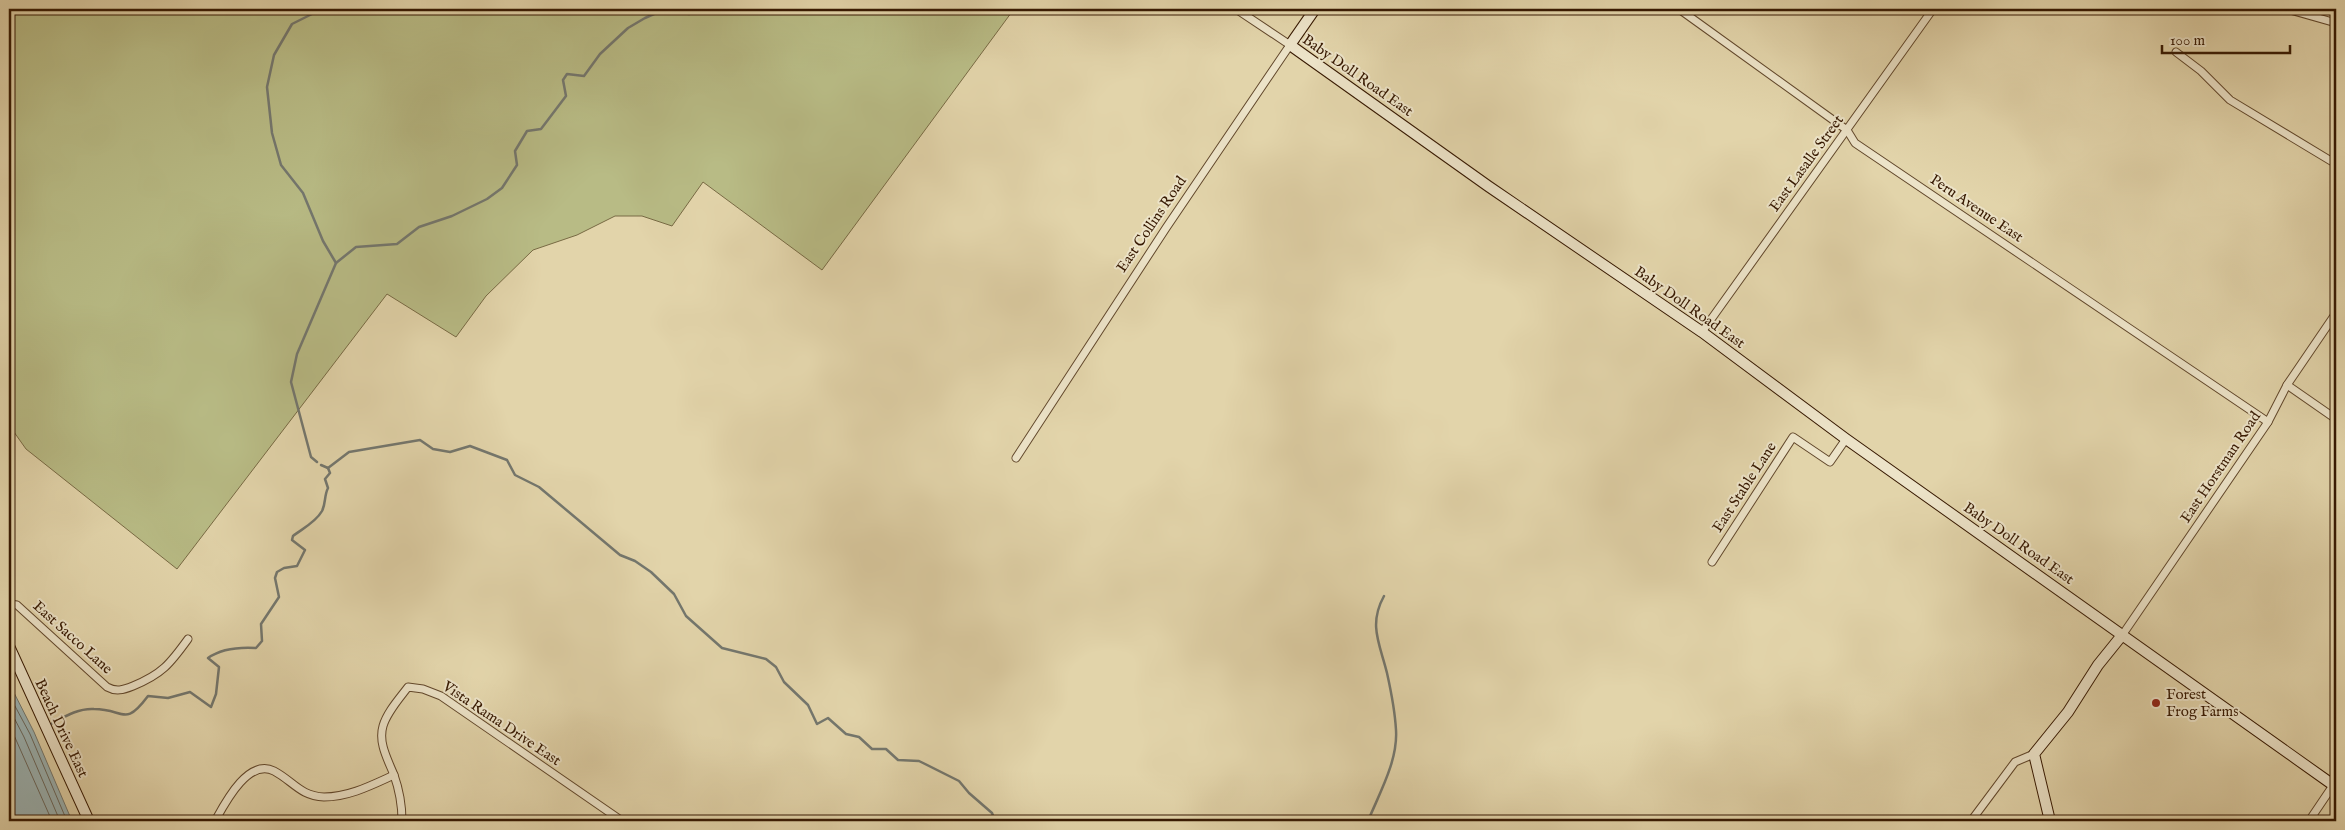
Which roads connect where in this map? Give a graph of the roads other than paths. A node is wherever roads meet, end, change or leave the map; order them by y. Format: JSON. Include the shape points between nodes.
{"nodes":[{"id":1,"x":1236,"y":9,"type":"edge"},
{"id":2,"x":1315,"y":9,"type":"edge"},
{"id":3,"x":1679,"y":9,"type":"edge"},
{"id":4,"x":1933,"y":9,"type":"edge"},
{"id":5,"x":2287,"y":9,"type":"edge"},
{"id":6,"x":2336,"y":22,"type":"edge"},
{"id":7,"x":1290,"y":45,"type":"junction"},
{"id":8,"x":2176,"y":52,"type":"dead end"},
{"id":9,"x":1847,"y":130,"type":"junction"},
{"id":10,"x":2336,"y":164,"type":"edge"},
{"id":11,"x":2336,"y":313,"type":"edge"},
{"id":12,"x":1702,"y":332,"type":"junction"},
{"id":13,"x":2287,"y":385,"type":"junction"},
{"id":14,"x":2336,"y":419,"type":"edge"},
{"id":15,"x":2268,"y":422,"type":"junction"},
{"id":16,"x":1846,"y":439,"type":"junction"},
{"id":17,"x":1016,"y":458,"type":"dead end"},
{"id":18,"x":1712,"y":562,"type":"dead end"},
{"id":19,"x":9,"y":604,"type":"edge"},
{"id":20,"x":2123,"y":634,"type":"junction"},
{"id":21,"x":188,"y":639,"type":"dead end"},
{"id":22,"x":9,"y":646,"type":"edge"},
{"id":23,"x":2034,"y":754,"type":"junction"},
{"id":24,"x":394,"y":775,"type":"junction"},
{"id":25,"x":2335,"y":784,"type":"edge"},
{"id":26,"x":89,"y":821,"type":"edge"},
{"id":27,"x":215,"y":821,"type":"edge"},
{"id":28,"x":402,"y":821,"type":"edge"},
{"id":29,"x":622,"y":821,"type":"edge"},
{"id":30,"x":1972,"y":821,"type":"edge"},
{"id":31,"x":2050,"y":821,"type":"edge"},
{"id":32,"x":2309,"y":821,"type":"edge"}],
"edges":[{"from":1,"to":7,"type":"street","name":"Baby Doll Road East"},
{"from":2,"to":7,"type":"street","name":"East Collins Road"},
{"from":3,"to":9,"type":"street","name":"Peru Avenue East"},
{"from":4,"to":9,"type":"street","name":"East Lasalle Street"},
{"from":5,"to":6,"type":"street"},
{"from":7,"to":12,"type":"street","name":"Baby Doll Road East","via":[[1488,186]]},
{"from":7,"to":17,"type":"street","name":"East Collins Road"},
{"from":8,"to":10,"type":"street","via":[[2230,100]]},
{"from":9,"to":12,"type":"street","name":"East Lasalle Street"},
{"from":9,"to":15,"type":"street","name":"Peru Avenue East","via":[[1855,143]]},
{"from":11,"to":13,"type":"street","name":"East Horstman Road"},
{"from":12,"to":16,"type":"street","name":"Baby Doll Road East"},
{"from":13,"to":14,"type":"street"},
{"from":13,"to":15,"type":"street","name":"East Horstman Road"},
{"from":15,"to":20,"type":"street","name":"East Horstman Road"},
{"from":16,"to":18,"type":"street","name":"East Stable Lane","via":[[1830,462],[1794,437]]},
{"from":16,"to":20,"type":"street","name":"Baby Doll Road East"},
{"from":19,"to":21,"type":"street","name":"East Sacco Lane","via":[[17,605],[107,687],[117,691],[158,674]]},
{"from":20,"to":23,"type":"street"},
{"from":20,"to":25,"type":"street","name":"Baby Doll Road East"},
{"from":22,"to":26,"type":"street","name":"Beach Drive East"},
{"from":23,"to":30,"type":"street","via":[[2014,762]]},
{"from":23,"to":31,"type":"street"},
{"from":24,"to":27,"type":"street","via":[[349,794],[324,797],[304,793],[272,770],[254,770],[242,778]]},
{"from":24,"to":28,"type":"street","name":"Vista Rama Drive East"},
{"from":24,"to":29,"type":"street","name":"Vista Rama Drive East","via":[[383,751],[382,727],[408,687],[422,689],[441,696]]},
{"from":25,"to":32,"type":"street"}]}
